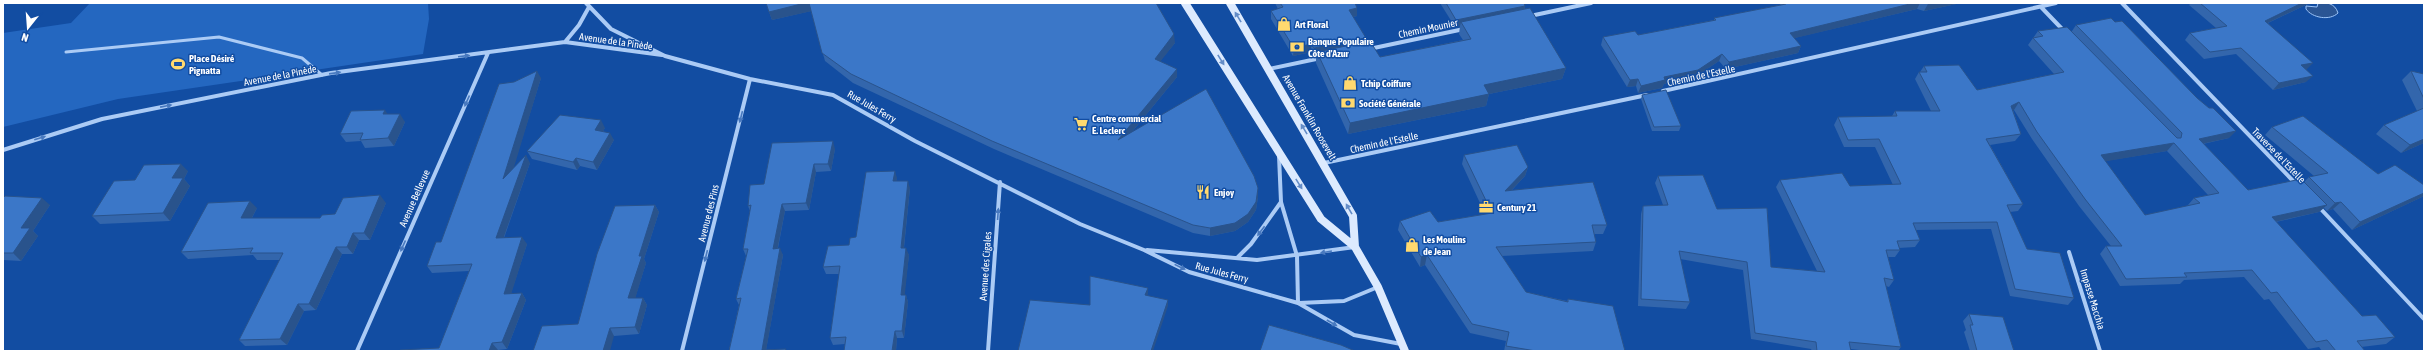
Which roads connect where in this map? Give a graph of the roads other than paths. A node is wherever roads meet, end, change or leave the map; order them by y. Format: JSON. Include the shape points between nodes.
{"nodes":[{"id":1,"x":1185,"y":3,"type":"edge"},
{"id":2,"x":1230,"y":3,"type":"edge"},
{"id":3,"x":1591,"y":3,"type":"edge"},
{"id":4,"x":2056,"y":3,"type":"edge"},
{"id":5,"x":2122,"y":3,"type":"edge"},
{"id":6,"x":587,"y":5,"type":"edge"},
{"id":7,"x":2040,"y":7,"type":"junction"},
{"id":8,"x":1522,"y":17,"type":"edge"},
{"id":9,"x":1468,"y":28,"type":"edge"},
{"id":10,"x":2068,"y":35,"type":"edge"},
{"id":11,"x":565,"y":42,"type":"junction"},
{"id":12,"x":1361,"y":50,"type":"edge"},
{"id":13,"x":66,"y":52,"type":"dead end"},
{"id":14,"x":488,"y":53,"type":"junction"},
{"id":15,"x":665,"y":56,"type":"junction"},
{"id":16,"x":1323,"y":58,"type":"edge"},
{"id":17,"x":1269,"y":69,"type":"junction"},
{"id":18,"x":322,"y":75,"type":"junction"},
{"id":19,"x":750,"y":79,"type":"junction"},
{"id":20,"x":1658,"y":92,"type":"edge"},
{"id":21,"x":1650,"y":94,"type":"edge"},
{"id":22,"x":3,"y":150,"type":"edge"},
{"id":23,"x":1279,"y":151,"type":"junction"},
{"id":24,"x":1324,"y":163,"type":"junction"},
{"id":25,"x":1000,"y":182,"type":"junction"},
{"id":26,"x":2298,"y":185,"type":"edge"},
{"id":27,"x":1281,"y":202,"type":"junction"},
{"id":28,"x":2314,"y":202,"type":"edge"},
{"id":29,"x":1355,"y":247,"type":"junction"},
{"id":30,"x":1144,"y":250,"type":"junction"},
{"id":31,"x":2069,"y":252,"type":"dead end"},
{"id":32,"x":1297,"y":256,"type":"junction"},
{"id":33,"x":1238,"y":257,"type":"junction"},
{"id":34,"x":1378,"y":287,"type":"junction"},
{"id":35,"x":1298,"y":303,"type":"junction"},
{"id":36,"x":2424,"y":319,"type":"edge"},
{"id":37,"x":1403,"y":347,"type":"edge"},
{"id":38,"x":357,"y":351,"type":"edge"},
{"id":39,"x":682,"y":351,"type":"edge"},
{"id":40,"x":988,"y":351,"type":"edge"},
{"id":41,"x":2100,"y":351,"type":"edge"}],
"edges":[{"from":1,"to":23,"type":"main road","name":"Avenue Franklin Roosevelt","one_way":true},
{"from":17,"to":2,"type":"main road","name":"Avenue Franklin Roosevelt","one_way":true},
{"from":3,"to":8,"type":"street"},
{"from":4,"to":7,"type":"street","name":"Chemin de l'Estelle"},
{"from":5,"to":26,"type":"street","name":"Traverse de l'Estelle"},
{"from":6,"to":11,"type":"street","name":"Avenue de la Pinède","via":[[579,25]]},
{"from":6,"to":15,"type":"street","name":"Rue Jules Ferry","via":[[611,29]]},
{"from":7,"to":10,"type":"street"},
{"from":7,"to":20,"type":"street","name":"Chemin de l'Estelle"},
{"from":9,"to":12,"type":"street","name":"Chemin Mounier"},
{"from":11,"to":14,"type":"street","name":"Avenue de la Pinède"},
{"from":11,"to":15,"type":"street","name":"Avenue de la Pinède"},
{"from":13,"to":18,"type":"lane","via":[[219,37],[302,58]]},
{"from":18,"to":14,"type":"street","name":"Avenue de la Pinède","one_way":true},
{"from":14,"to":38,"type":"street","name":"Avenue Bellevue","one_way":true},
{"from":15,"to":19,"type":"street","name":"Rue Jules Ferry"},
{"from":16,"to":17,"type":"street"},
{"from":24,"to":17,"type":"main road","name":"Avenue Franklin Roosevelt","one_way":true},
{"from":22,"to":18,"type":"street","name":"Avenue de la Pinède","one_way":true,"via":[[102,119]]},
{"from":19,"to":25,"type":"street","name":"Rue Jules Ferry","via":[[833,95],[915,141]]},
{"from":19,"to":39,"type":"street","name":"Avenue des Pins","one_way":true},
{"from":21,"to":24,"type":"street","name":"Chemin de l'Estelle"},
{"from":23,"to":27,"type":"street"},
{"from":23,"to":29,"type":"main road","name":"Avenue Franklin Roosevelt","one_way":true,"via":[[1321,219]]},
{"from":29,"to":24,"type":"main road","name":"Avenue Franklin Roosevelt","one_way":true,"via":[[1353,216]]},
{"from":25,"to":30,"type":"street","name":"Rue Jules Ferry","via":[[1080,224]]},
{"from":40,"to":25,"type":"street","name":"Avenue des Cigales","one_way":true},
{"from":27,"to":32,"type":"street"},
{"from":27,"to":33,"type":"street","one_way":true,"via":[[1251,244]]},
{"from":28,"to":36,"type":"street"},
{"from":29,"to":32,"type":"street","name":"Rue Jules Ferry","one_way":true},
{"from":29,"to":34,"type":"main road","name":"Avenue Franklin Roosevelt"},
{"from":30,"to":33,"type":"street","name":"Rue Jules Ferry"},
{"from":30,"to":35,"type":"street","name":"Rue Jules Ferry","one_way":true,"via":[[1189,272]]},
{"from":31,"to":41,"type":"street","name":"Impasse Macchia"},
{"from":32,"to":33,"type":"street","name":"Rue Jules Ferry","via":[[1257,260]]},
{"from":32,"to":35,"type":"street"},
{"from":34,"to":35,"type":"street","name":"Rue Jules Ferry","via":[[1344,301]]},
{"from":34,"to":37,"type":"main road","name":"Avenue Franklin Roosevelt"},
{"from":35,"to":37,"type":"street","name":"Rue Jules Ferry","one_way":true,"via":[[1354,335]]}]}
